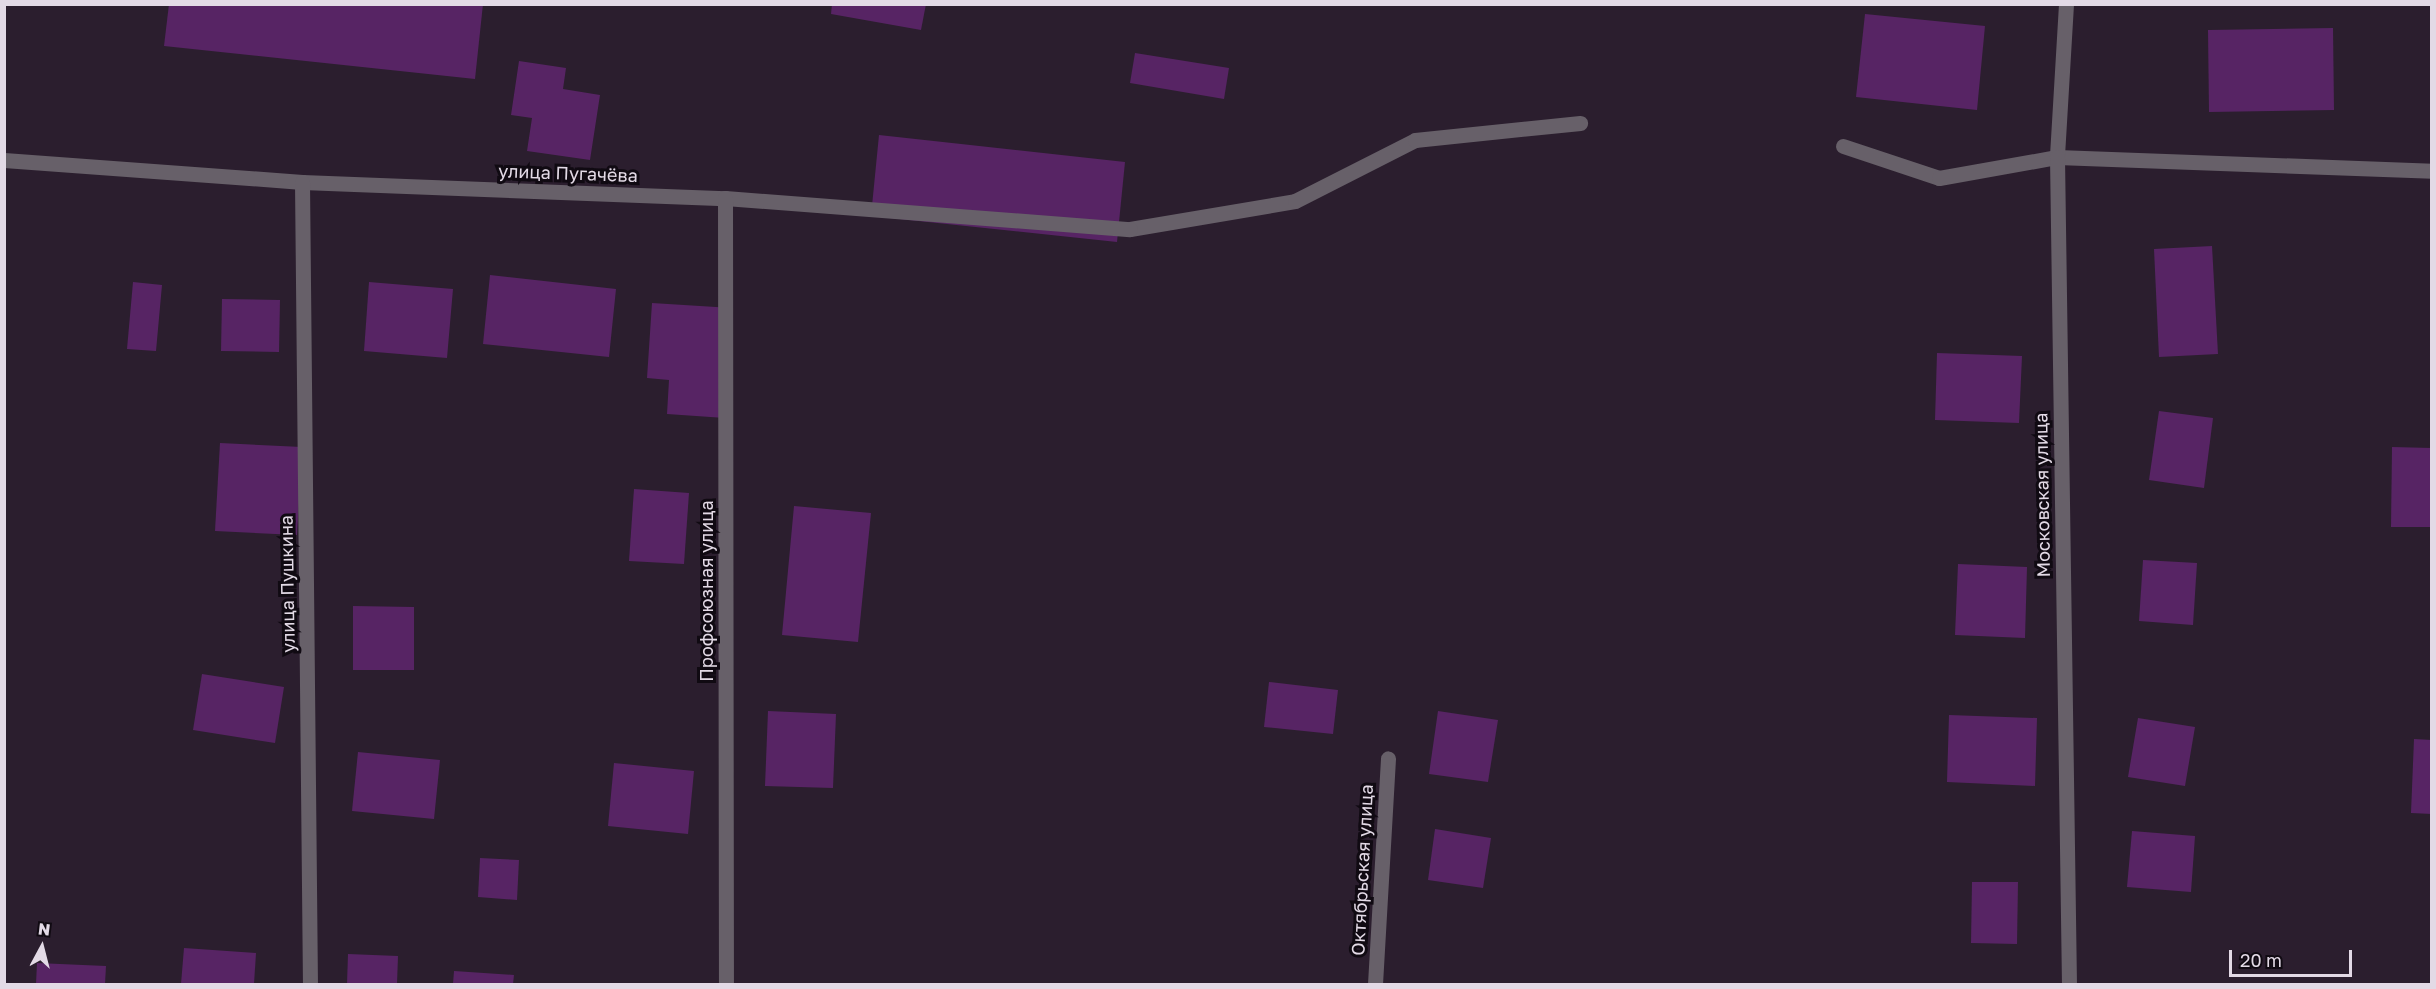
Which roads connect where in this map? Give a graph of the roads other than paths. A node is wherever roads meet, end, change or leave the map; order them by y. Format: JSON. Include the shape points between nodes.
{"nodes":[{"id":1,"x":2066,"y":4,"type":"edge"},
{"id":2,"x":1580,"y":123,"type":"dead end"},
{"id":3,"x":1843,"y":146,"type":"dead end"},
{"id":4,"x":2056,"y":157,"type":"junction"},
{"id":5,"x":4,"y":160,"type":"edge"},
{"id":6,"x":2432,"y":171,"type":"edge"},
{"id":7,"x":302,"y":182,"type":"junction"},
{"id":8,"x":725,"y":198,"type":"junction"},
{"id":9,"x":1388,"y":758,"type":"dead end"},
{"id":10,"x":310,"y":984,"type":"edge"},
{"id":11,"x":726,"y":984,"type":"edge"},
{"id":12,"x":1375,"y":984,"type":"edge"},
{"id":13,"x":2069,"y":984,"type":"edge"}],
"edges":[{"from":1,"to":4,"type":"street","name":"Московская улица"},
{"from":2,"to":8,"type":"street","name":"улица Пугачёва","via":[[1415,140],[1295,201],[1130,229]]},
{"from":3,"to":4,"type":"street","via":[[1939,178]]},
{"from":4,"to":6,"type":"street"},
{"from":4,"to":13,"type":"street","name":"Московская улица"},
{"from":5,"to":7,"type":"street","name":"улица Пугачёва"},
{"from":7,"to":8,"type":"street","name":"улица Пугачёва"},
{"from":7,"to":10,"type":"street","name":"улица Пушкина"},
{"from":8,"to":11,"type":"street","name":"Профсоюзная улица"},
{"from":9,"to":12,"type":"street","name":"Октябрьская улица"}]}
